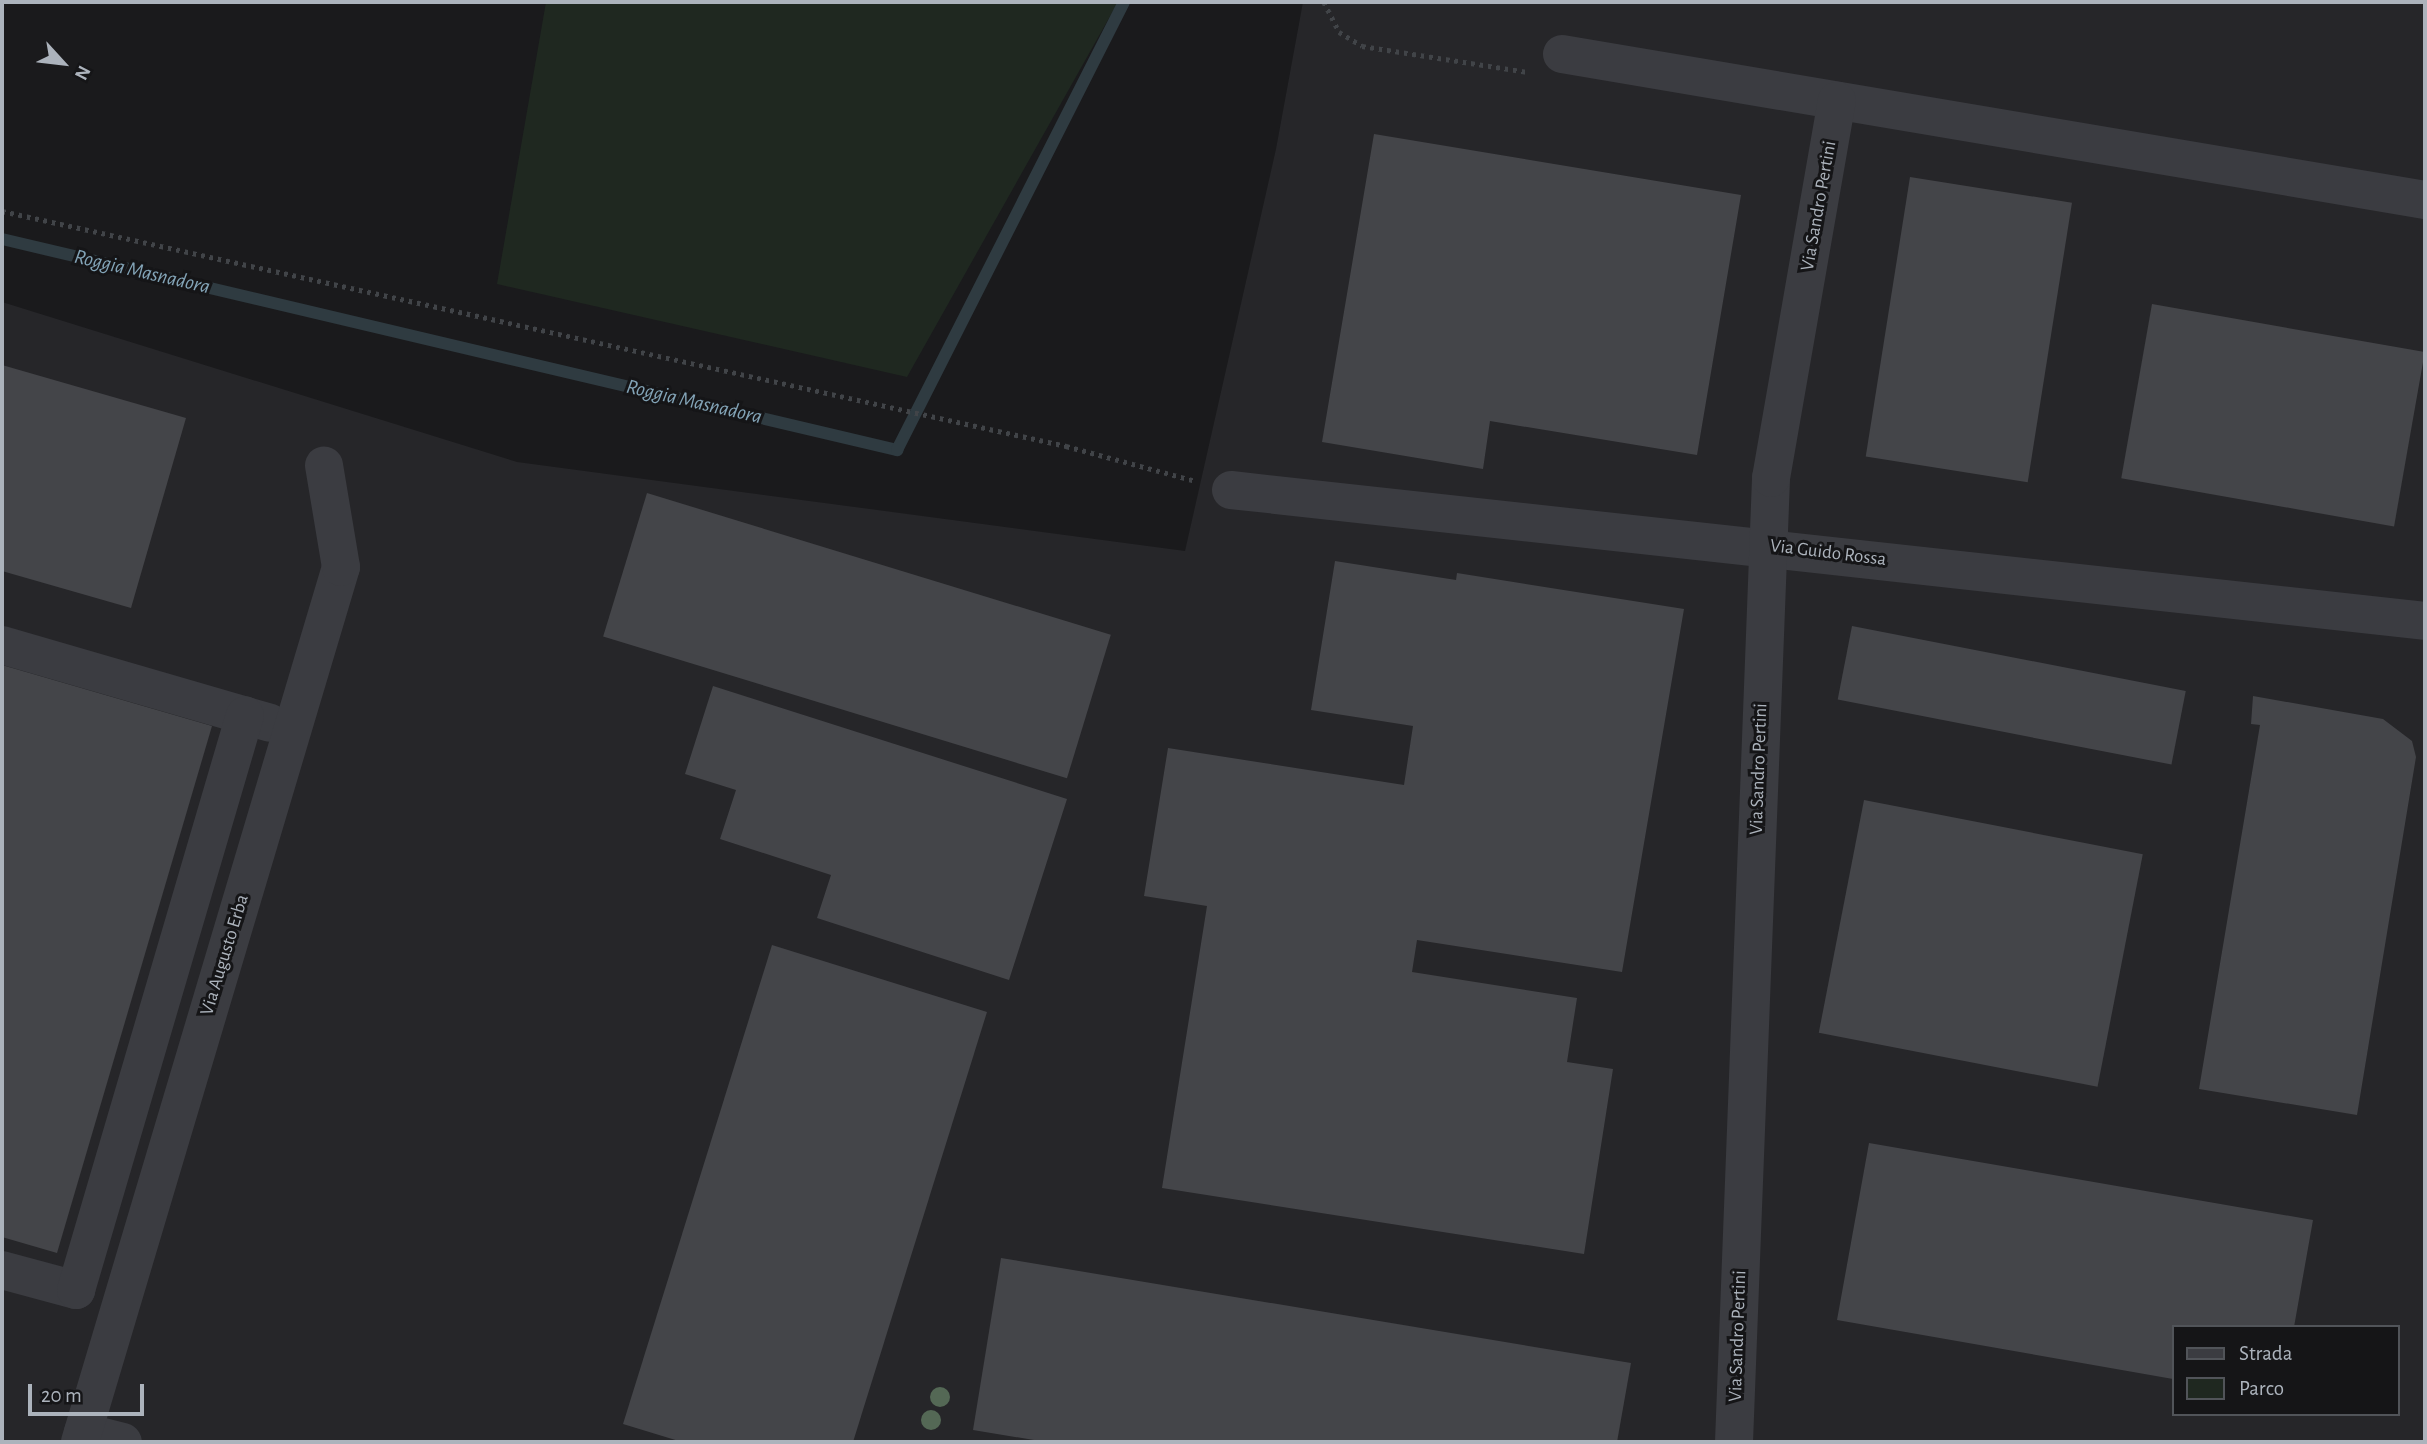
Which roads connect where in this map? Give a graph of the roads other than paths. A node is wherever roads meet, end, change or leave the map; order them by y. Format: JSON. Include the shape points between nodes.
{"nodes":[{"id":1,"x":1562,"y":54,"type":"road end"},
{"id":2,"x":1837,"y":101,"type":"junction"},
{"id":3,"x":2425,"y":200,"type":"edge"},
{"id":4,"x":324,"y":466,"type":"dead end"},
{"id":5,"x":1231,"y":490,"type":"road end"},
{"id":6,"x":1767,"y":546,"type":"junction"},
{"id":7,"x":2425,"y":621,"type":"edge"},
{"id":8,"x":2,"y":645,"type":"edge"},
{"id":9,"x":245,"y":715,"type":"junction"},
{"id":10,"x":292,"y":729,"type":"junction"},
{"id":11,"x":2,"y":1270,"type":"edge"},
{"id":12,"x":82,"y":1437,"type":"edge"},
{"id":13,"x":124,"y":1442,"type":"edge"},
{"id":14,"x":1734,"y":1442,"type":"edge"}],
"edges":[{"from":1,"to":2,"type":"street"},
{"from":2,"to":3,"type":"street"},
{"from":2,"to":6,"type":"street","name":"Via Sandro Pertini","via":[[1771,478]]},
{"from":4,"to":10,"type":"street","name":"Via Augusto Erba","via":[[341,567]]},
{"from":5,"to":6,"type":"street","name":"Via Guido Rossa"},
{"from":6,"to":7,"type":"street","name":"Via Guido Rossa"},
{"from":6,"to":14,"type":"street","name":"Via Sandro Pertini"},
{"from":8,"to":9,"type":"street"},
{"from":9,"to":10,"type":"street"},
{"from":9,"to":11,"type":"street","via":[[76,1290]]},
{"from":10,"to":12,"type":"street","name":"Via Augusto Erba"},
{"from":12,"to":13,"type":"street"}]}
